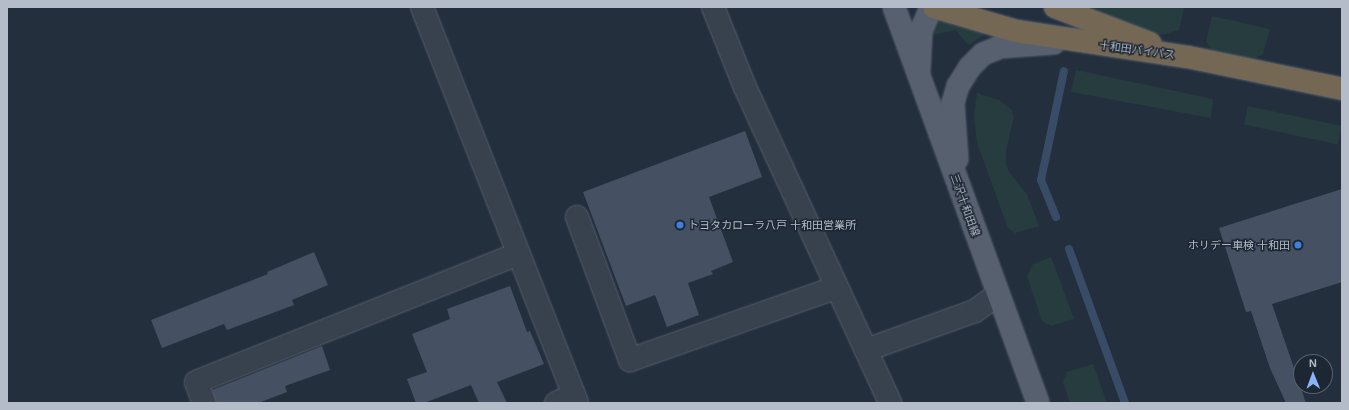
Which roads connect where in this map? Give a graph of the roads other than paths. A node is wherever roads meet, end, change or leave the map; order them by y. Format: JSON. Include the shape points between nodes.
{"nodes":[{"id":1,"x":422,"y":7,"type":"edge"},
{"id":2,"x":713,"y":7,"type":"edge"},
{"id":3,"x":894,"y":7,"type":"edge"},
{"id":4,"x":933,"y":7,"type":"edge"},
{"id":5,"x":1055,"y":7,"type":"edge"},
{"id":6,"x":1079,"y":42,"type":"junction"},
{"id":7,"x":1188,"y":58,"type":"junction"},
{"id":8,"x":918,"y":74,"type":"junction"},
{"id":9,"x":1342,"y":89,"type":"edge"},
{"id":10,"x":961,"y":194,"type":"junction"},
{"id":11,"x":577,"y":217,"type":"dead end"},
{"id":12,"x":518,"y":254,"type":"junction"},
{"id":13,"x":837,"y":287,"type":"junction"},
{"id":14,"x":997,"y":295,"type":"junction"},
{"id":15,"x":866,"y":350,"type":"junction"},
{"id":16,"x":569,"y":400,"type":"edge"},
{"id":17,"x":204,"y":403,"type":"edge"},
{"id":18,"x":890,"y":403,"type":"edge"},
{"id":19,"x":1038,"y":403,"type":"edge"}],
"edges":[{"from":1,"to":12,"type":"street"},
{"from":2,"to":13,"type":"street","via":[[744,85]]},
{"from":3,"to":8,"type":"main road","name":"三沢十和田線"},
{"from":4,"to":6,"type":"highway","name":"十和田バイパス","via":[[1016,31]]},
{"from":4,"to":8,"type":"main road","via":[[921,32]]},
{"from":5,"to":7,"type":"highway"},
{"from":6,"to":7,"type":"highway","name":"十和田バイパス"},
{"from":6,"to":10,"type":"main road","via":[[1027,43],[1000,47],[984,54],[970,66],[958,86],[953,103]]},
{"from":7,"to":9,"type":"highway","name":"十和田バイパス"},
{"from":8,"to":10,"type":"main road","name":"三沢十和田線"},
{"from":10,"to":14,"type":"main road","name":"三沢十和田線"},
{"from":11,"to":13,"type":"street","via":[[630,360]]},
{"from":12,"to":16,"type":"street"},
{"from":12,"to":17,"type":"street","via":[[196,382]]},
{"from":13,"to":15,"type":"street"},
{"from":14,"to":15,"type":"street","via":[[975,311]]},
{"from":14,"to":19,"type":"main road","name":"三沢十和田線"},
{"from":15,"to":18,"type":"street"}]}
